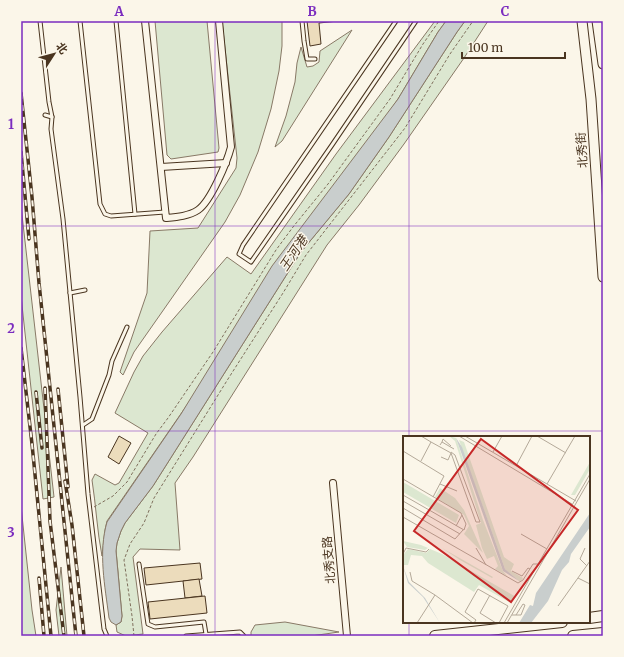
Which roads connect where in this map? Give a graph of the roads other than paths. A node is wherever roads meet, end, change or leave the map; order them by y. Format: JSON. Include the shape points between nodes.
{"nodes":[{"id":1,"x":40,"y":21,"type":"edge"},
{"id":2,"x":80,"y":21,"type":"edge"},
{"id":3,"x":116,"y":21,"type":"edge"},
{"id":4,"x":145,"y":21,"type":"edge"},
{"id":5,"x":219,"y":21,"type":"edge"},
{"id":6,"x":302,"y":21,"type":"edge"},
{"id":7,"x":396,"y":21,"type":"edge"},
{"id":8,"x":416,"y":21,"type":"edge"},
{"id":9,"x":582,"y":21,"type":"edge"},
{"id":10,"x":597,"y":21,"type":"edge"},
{"id":11,"x":315,"y":59,"type":"dead end"},
{"id":12,"x":603,"y":64,"type":"edge"},
{"id":13,"x":46,"y":115,"type":"dead end"},
{"id":14,"x":52,"y":117,"type":"junction"},
{"id":15,"x":226,"y":163,"type":"junction"},
{"id":16,"x":161,"y":168,"type":"junction"},
{"id":17,"x":165,"y":212,"type":"junction"},
{"id":18,"x":135,"y":214,"type":"junction"},
{"id":19,"x":603,"y":277,"type":"edge"},
{"id":20,"x":85,"y":290,"type":"dead end"},
{"id":21,"x":70,"y":293,"type":"junction"},
{"id":22,"x":127,"y":327,"type":"dead end"},
{"id":23,"x":82,"y":425,"type":"junction"},
{"id":24,"x":334,"y":483,"type":"dead end"},
{"id":25,"x":139,"y":564,"type":"dead end"},
{"id":26,"x":603,"y":616,"type":"edge"},
{"id":27,"x":590,"y":618,"type":"edge"},
{"id":28,"x":553,"y":623,"type":"edge"},
{"id":29,"x":603,"y":633,"type":"edge"},
{"id":30,"x":206,"y":634,"type":"junction"},
{"id":31,"x":107,"y":636,"type":"edge"},
{"id":32,"x":186,"y":636,"type":"edge"},
{"id":33,"x":244,"y":636,"type":"edge"},
{"id":34,"x":347,"y":636,"type":"edge"},
{"id":35,"x":435,"y":636,"type":"edge"},
{"id":36,"x":574,"y":636,"type":"edge"}],
"edges":[{"from":1,"to":14,"type":"lane"},
{"from":2,"to":18,"type":"lane","via":[[100,204],[105,214],[111,216]]},
{"from":3,"to":18,"type":"lane"},
{"from":4,"to":16,"type":"street"},
{"from":5,"to":15,"type":"street","via":[[230,147]]},
{"from":6,"to":11,"type":"lane","via":[[307,59]]},
{"from":7,"to":8,"type":"lane","via":[[243,245],[239,254],[251,262]]},
{"from":9,"to":19,"type":"main road","name":"北秀街","via":[[591,99]]},
{"from":10,"to":12,"type":"main road"},
{"from":13,"to":14,"type":"lane"},
{"from":14,"to":21,"type":"lane","via":[[51,129]]},
{"from":15,"to":16,"type":"street"},
{"from":15,"to":17,"type":"street","via":[[209,198],[199,209],[188,215],[166,218]]},
{"from":16,"to":17,"type":"street"},
{"from":17,"to":18,"type":"lane"},
{"from":20,"to":21,"type":"lane"},
{"from":21,"to":23,"type":"lane"},
{"from":22,"to":23,"type":"lane","via":[[112,360],[109,375],[92,418]]},
{"from":23,"to":31,"type":"lane","via":[[104,629]]},
{"from":24,"to":34,"type":"street","name":"北秀支路"},
{"from":25,"to":30,"type":"lane","via":[[148,624],[155,627],[204,622]]},
{"from":26,"to":27,"type":"main road"},
{"from":28,"to":35,"type":"main road"},
{"from":29,"to":36,"type":"main road"},
{"from":30,"to":32,"type":"lane"},
{"from":30,"to":33,"type":"lane","via":[[240,632]]}]}
